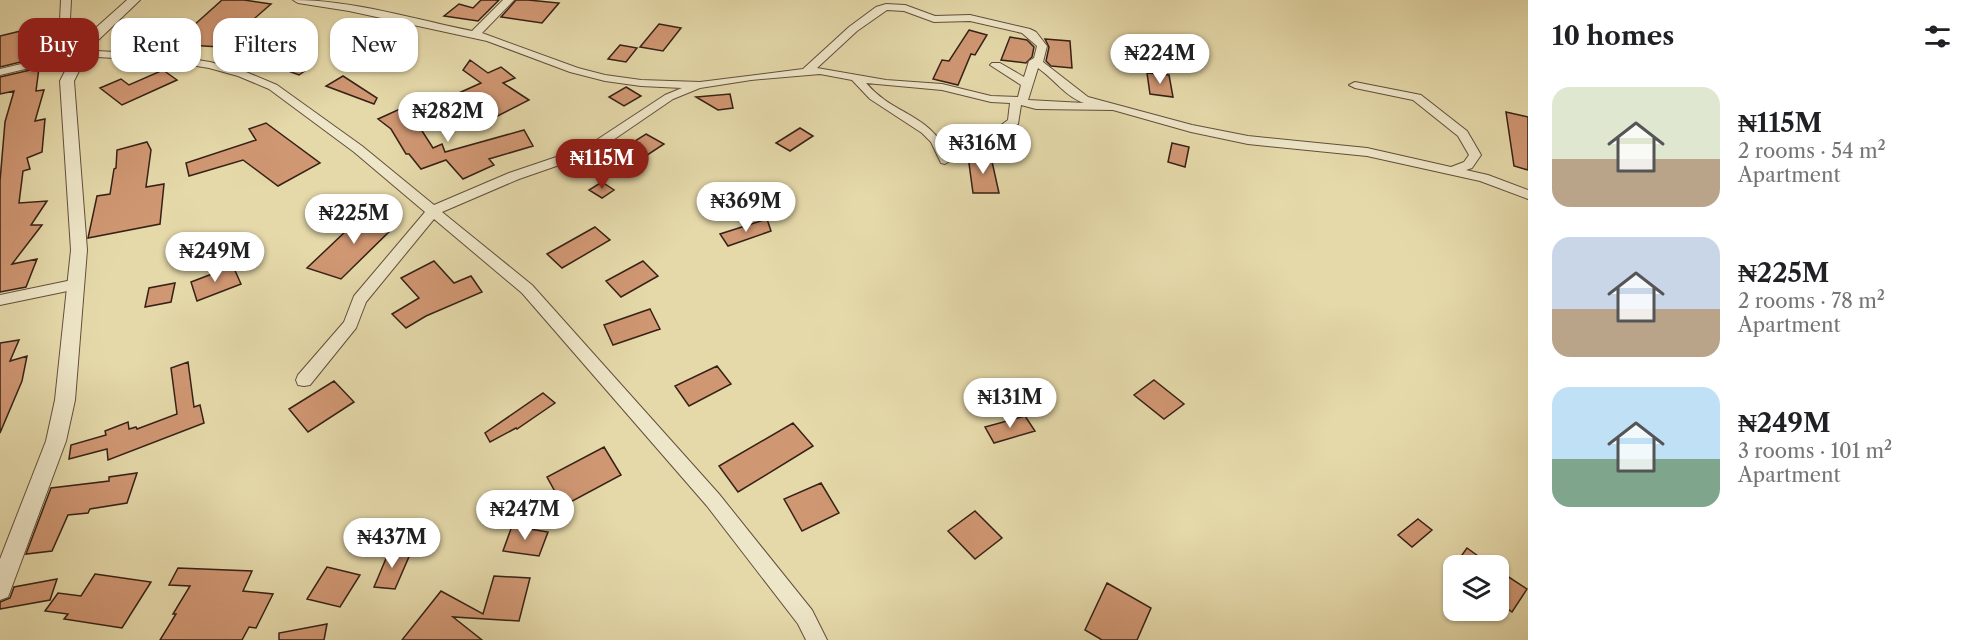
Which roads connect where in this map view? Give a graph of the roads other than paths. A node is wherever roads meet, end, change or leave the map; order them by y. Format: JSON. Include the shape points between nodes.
{"nodes":[{"id":1,"x":66,"y":0,"type":"edge"},
{"id":2,"x":134,"y":0,"type":"edge"},
{"id":3,"x":298,"y":0,"type":"edge"},
{"id":4,"x":509,"y":0,"type":"edge"},
{"id":5,"x":892,"y":3,"type":"edge"},
{"id":6,"x":351,"y":4,"type":"edge"},
{"id":7,"x":65,"y":18,"type":"edge"},
{"id":8,"x":99,"y":33,"type":"edge"},
{"id":9,"x":474,"y":35,"type":"junction"},
{"id":10,"x":99,"y":51,"type":"edge"},
{"id":11,"x":1035,"y":61,"type":"junction"},
{"id":12,"x":996,"y":65,"type":"dead end"},
{"id":13,"x":18,"y":67,"type":"edge"},
{"id":14,"x":0,"y":72,"type":"edge"},
{"id":15,"x":72,"y":72,"type":"edge"},
{"id":16,"x":806,"y":72,"type":"junction"},
{"id":17,"x":857,"y":79,"type":"junction"},
{"id":18,"x":666,"y":84,"type":"junction"},
{"id":19,"x":1027,"y":84,"type":"junction"},
{"id":20,"x":700,"y":85,"type":"junction"},
{"id":21,"x":1355,"y":85,"type":"dead end"},
{"id":22,"x":669,"y":97,"type":"junction"},
{"id":23,"x":1019,"y":101,"type":"junction"},
{"id":24,"x":1117,"y":107,"type":"junction"},
{"id":25,"x":988,"y":140,"type":"dead end"},
{"id":26,"x":945,"y":160,"type":"dead end"},
{"id":27,"x":1452,"y":171,"type":"junction"},
{"id":28,"x":1528,"y":195,"type":"edge"},
{"id":29,"x":434,"y":210,"type":"junction"},
{"id":30,"x":77,"y":284,"type":"junction"},
{"id":31,"x":0,"y":300,"type":"edge"},
{"id":32,"x":304,"y":380,"type":"dead end"},
{"id":33,"x":0,"y":589,"type":"edge"},
{"id":34,"x":817,"y":640,"type":"edge"}],
"edges":[{"from":1,"to":7,"type":"street"},
{"from":2,"to":8,"type":"street"},
{"from":3,"to":6,"type":"street"},
{"from":4,"to":9,"type":"street"},
{"from":5,"to":11,"type":"street","via":[[934,20],[970,18],[1026,31],[1042,46],[1040,60]]},
{"from":5,"to":16,"type":"street","via":[[832,47]]},
{"from":6,"to":9,"type":"street"},
{"from":9,"to":18,"type":"street","via":[[605,78]]},
{"from":10,"to":29,"type":"street","via":[[210,65],[273,87]]},
{"from":11,"to":19,"type":"street"},
{"from":11,"to":24,"type":"street","via":[[1084,99]]},
{"from":12,"to":19,"type":"street"},
{"from":13,"to":14,"type":"street"},
{"from":15,"to":30,"type":"street","via":[[68,81],[79,249]]},
{"from":16,"to":17,"type":"street"},
{"from":16,"to":20,"type":"street"},
{"from":17,"to":23,"type":"street","via":[[924,84]]},
{"from":17,"to":26,"type":"street","via":[[864,89],[935,139]]},
{"from":18,"to":20,"type":"street"},
{"from":18,"to":22,"type":"street"},
{"from":19,"to":23,"type":"street"},
{"from":20,"to":22,"type":"street"},
{"from":21,"to":27,"type":"street","via":[[1417,97],[1463,134],[1474,156],[1468,165]]},
{"from":22,"to":29,"type":"street","via":[[590,150],[514,176]]},
{"from":23,"to":24,"type":"street","via":[[1077,108]]},
{"from":23,"to":25,"type":"street","via":[[1014,121]]},
{"from":24,"to":27,"type":"street","via":[[1248,140],[1367,152]]},
{"from":27,"to":28,"type":"street"},
{"from":29,"to":32,"type":"street","via":[[359,300],[351,324]]},
{"from":29,"to":34,"type":"street","via":[[527,289],[713,501],[798,608]]},
{"from":30,"to":31,"type":"street"},
{"from":30,"to":33,"type":"street","via":[[65,400],[56,441]]}]}
